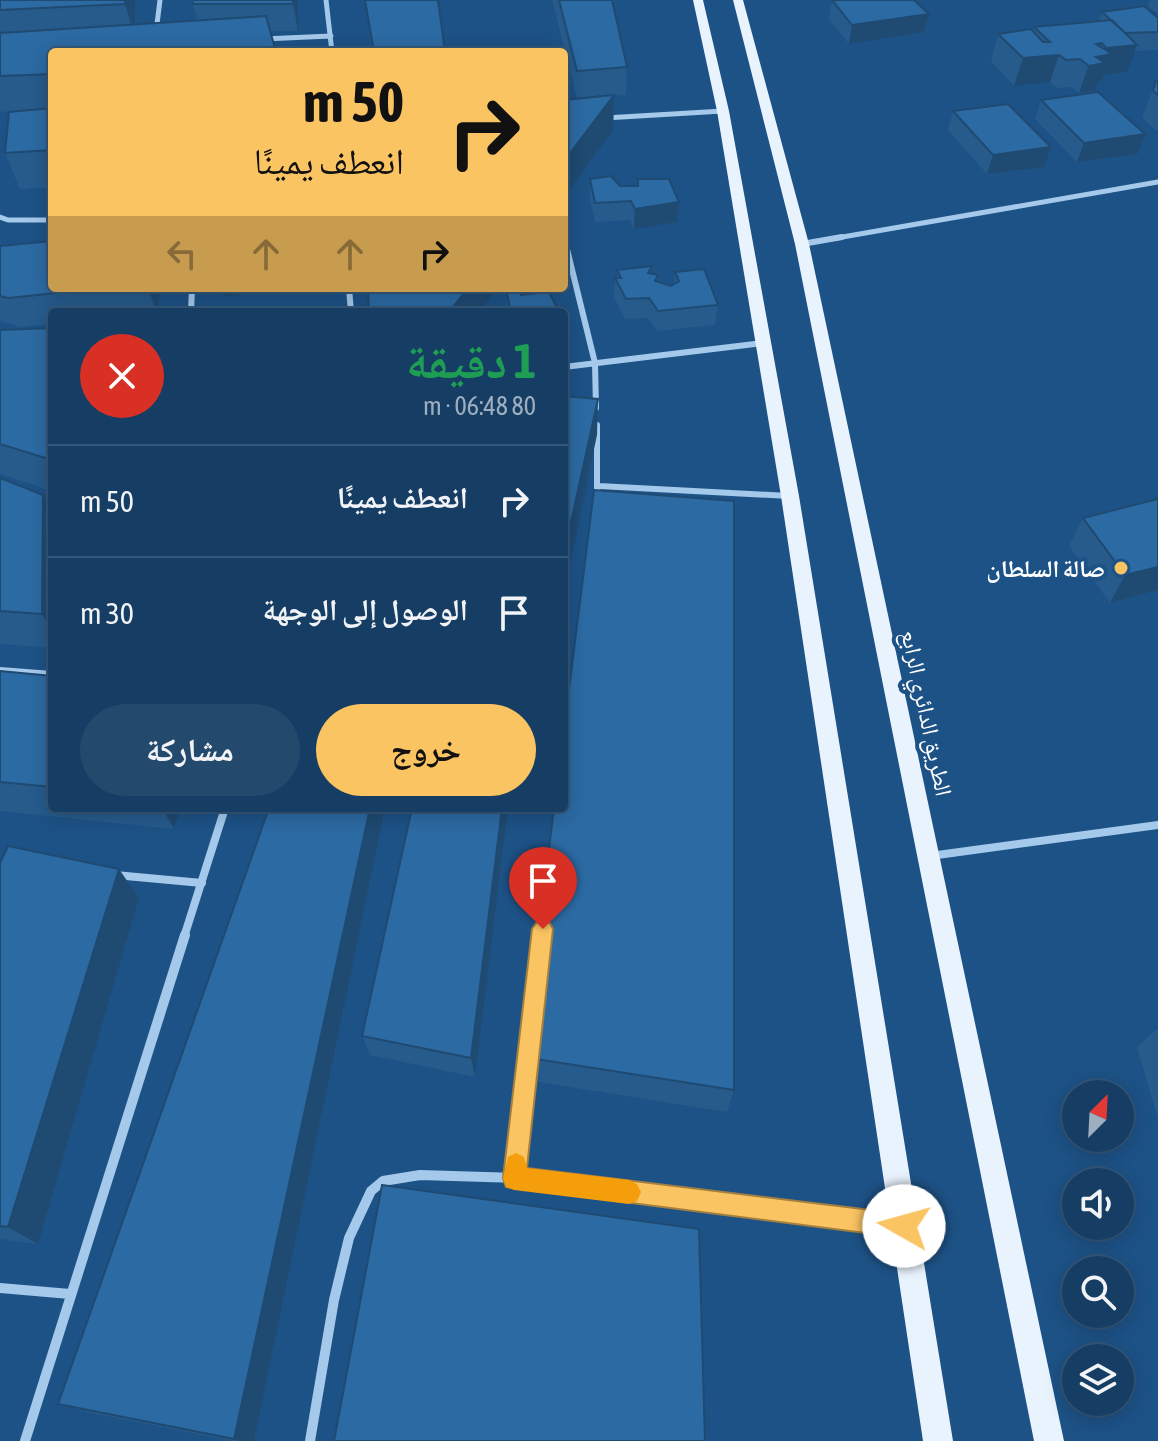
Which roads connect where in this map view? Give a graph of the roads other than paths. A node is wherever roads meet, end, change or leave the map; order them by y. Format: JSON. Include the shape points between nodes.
{"nodes":[{"id":1,"x":160,"y":0,"type":"edge"},
{"id":2,"x":326,"y":0,"type":"edge"},
{"id":3,"x":698,"y":0,"type":"edge"},
{"id":4,"x":738,"y":0,"type":"edge"},
{"id":5,"x":331,"y":36,"type":"junction"},
{"id":6,"x":251,"y":40,"type":"edge"},
{"id":7,"x":155,"y":45,"type":"edge"},
{"id":8,"x":332,"y":48,"type":"edge"},
{"id":9,"x":723,"y":111,"type":"junction"},
{"id":10,"x":596,"y":119,"type":"edge"},
{"id":11,"x":1158,"y":182,"type":"edge"},
{"id":12,"x":0,"y":217,"type":"edge"},
{"id":13,"x":48,"y":220,"type":"edge"},
{"id":14,"x":802,"y":244,"type":"junction"},
{"id":15,"x":568,"y":252,"type":"edge"},
{"id":16,"x":763,"y":343,"type":"junction"},
{"id":17,"x":595,"y":363,"type":"junction"},
{"id":18,"x":568,"y":366,"type":"edge"},
{"id":19,"x":599,"y":486,"type":"junction"},
{"id":20,"x":790,"y":496,"type":"junction"},
{"id":21,"x":595,"y":512,"type":"edge"},
{"id":22,"x":0,"y":671,"type":"edge"},
{"id":23,"x":48,"y":675,"type":"edge"},
{"id":24,"x":224,"y":812,"type":"edge"},
{"id":25,"x":1158,"y":825,"type":"edge"},
{"id":26,"x":930,"y":856,"type":"junction"},
{"id":27,"x":109,"y":874,"type":"edge"},
{"id":28,"x":202,"y":883,"type":"junction"},
{"id":29,"x":528,"y":1065,"type":"edge"},
{"id":30,"x":514,"y":1178,"type":"junction"},
{"id":31,"x":904,"y":1226,"type":"junction"},
{"id":32,"x":0,"y":1288,"type":"edge"},
{"id":33,"x":70,"y":1294,"type":"junction"},
{"id":34,"x":25,"y":1441,"type":"edge"},
{"id":35,"x":310,"y":1441,"type":"edge"},
{"id":36,"x":938,"y":1441,"type":"edge"},
{"id":37,"x":1049,"y":1441,"type":"edge"}],
"edges":[{"from":1,"to":7,"type":"street"},
{"from":2,"to":5,"type":"street"},
{"from":3,"to":9,"type":"main road"},
{"from":4,"to":14,"type":"main road","name":"الطريق الدائري الرابع"},
{"from":5,"to":6,"type":"street"},
{"from":5,"to":8,"type":"street"},
{"from":9,"to":10,"type":"street"},
{"from":9,"to":16,"type":"main road"},
{"from":11,"to":14,"type":"street"},
{"from":12,"to":13,"type":"street"},
{"from":14,"to":26,"type":"main road","name":"الطريق الدائري الرابع"},
{"from":15,"to":17,"type":"street"},
{"from":16,"to":17,"type":"street"},
{"from":16,"to":20,"type":"main road"},
{"from":17,"to":18,"type":"street"},
{"from":17,"to":19,"type":"street"},
{"from":19,"to":20,"type":"street"},
{"from":19,"to":21,"type":"street"},
{"from":20,"to":31,"type":"main road"},
{"from":22,"to":23,"type":"street"},
{"from":24,"to":28,"type":"street"},
{"from":25,"to":26,"type":"street"},
{"from":26,"to":37,"type":"main road","name":"الطريق الدائري الرابع"},
{"from":27,"to":28,"type":"street"},
{"from":28,"to":33,"type":"street"},
{"from":29,"to":30,"type":"street"},
{"from":30,"to":31,"type":"street"},
{"from":30,"to":35,"type":"street","via":[[401,1177],[371,1191],[349,1238]]},
{"from":31,"to":36,"type":"main road"},
{"from":32,"to":33,"type":"street"},
{"from":33,"to":34,"type":"street"}]}
